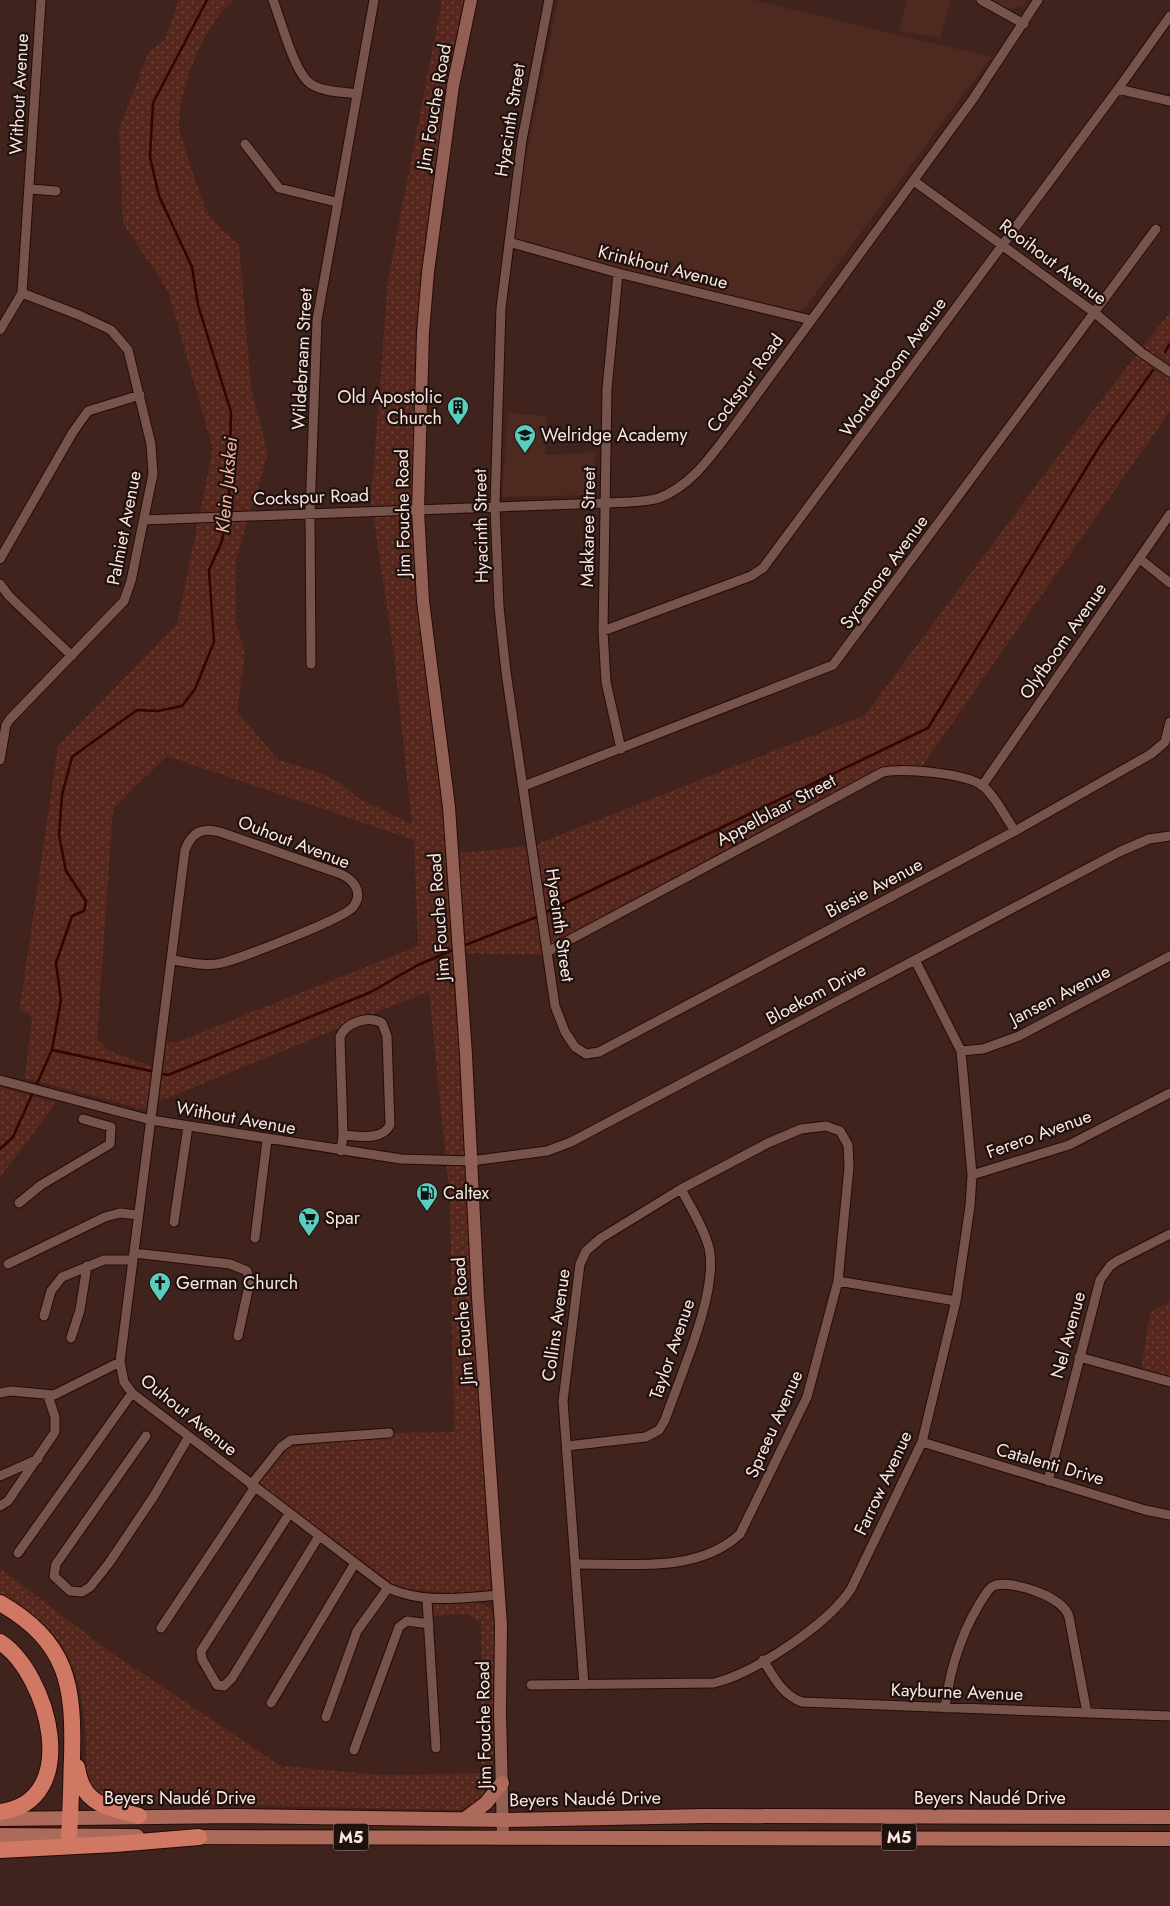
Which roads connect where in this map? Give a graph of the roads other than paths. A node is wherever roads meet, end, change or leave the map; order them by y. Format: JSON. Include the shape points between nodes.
{"nodes":[{"id":1,"x":41,"y":0,"type":"edge"},
{"id":2,"x":273,"y":0,"type":"edge"},
{"id":3,"x":374,"y":0,"type":"edge"},
{"id":4,"x":472,"y":0,"type":"edge"},
{"id":5,"x":549,"y":0,"type":"edge"},
{"id":6,"x":981,"y":0,"type":"edge"},
{"id":7,"x":1038,"y":0,"type":"edge"},
{"id":8,"x":1170,"y":16,"type":"edge"},
{"id":9,"x":1024,"y":24,"type":"junction"},
{"id":10,"x":1118,"y":89,"type":"junction"},
{"id":11,"x":357,"y":94,"type":"junction"},
{"id":12,"x":1170,"y":100,"type":"edge"},
{"id":13,"x":245,"y":144,"type":"dead end"},
{"id":14,"x":914,"y":181,"type":"junction"},
{"id":15,"x":30,"y":190,"type":"junction"},
{"id":16,"x":56,"y":191,"type":"dead end"},
{"id":17,"x":336,"y":202,"type":"junction"},
{"id":18,"x":1156,"y":229,"type":"dead end"},
{"id":19,"x":509,"y":242,"type":"junction"},
{"id":20,"x":1002,"y":245,"type":"junction"},
{"id":21,"x":618,"y":273,"type":"junction"},
{"id":22,"x":22,"y":293,"type":"junction"},
{"id":23,"x":1095,"y":313,"type":"junction"},
{"id":24,"x":811,"y":320,"type":"junction"},
{"id":25,"x":0,"y":330,"type":"edge"},
{"id":26,"x":1170,"y":372,"type":"edge"},
{"id":27,"x":140,"y":395,"type":"junction"},
{"id":28,"x":604,"y":503,"type":"junction"},
{"id":29,"x":494,"y":506,"type":"junction"},
{"id":30,"x":418,"y":510,"type":"junction"},
{"id":31,"x":310,"y":512,"type":"junction"},
{"id":32,"x":1170,"y":514,"type":"edge"},
{"id":33,"x":144,"y":520,"type":"junction"},
{"id":34,"x":1140,"y":558,"type":"junction"},
{"id":35,"x":0,"y":559,"type":"edge"},
{"id":36,"x":1170,"y":583,"type":"edge"},
{"id":37,"x":0,"y":584,"type":"edge"},
{"id":38,"x":603,"y":631,"type":"junction"},
{"id":39,"x":72,"y":656,"type":"junction"},
{"id":40,"x":311,"y":664,"type":"dead end"},
{"id":41,"x":1170,"y":722,"type":"edge"},
{"id":42,"x":3,"y":723,"type":"edge"},
{"id":43,"x":621,"y":749,"type":"junction"},
{"id":44,"x":0,"y":760,"type":"edge"},
{"id":45,"x":524,"y":786,"type":"junction"},
{"id":46,"x":982,"y":786,"type":"junction"},
{"id":47,"x":1015,"y":831,"type":"junction"},
{"id":48,"x":1170,"y":836,"type":"edge"},
{"id":49,"x":546,"y":952,"type":"junction"},
{"id":50,"x":1170,"y":956,"type":"edge"},
{"id":51,"x":172,"y":960,"type":"junction"},
{"id":52,"x":915,"y":960,"type":"junction"},
{"id":53,"x":574,"y":1047,"type":"joint"},
{"id":54,"x":962,"y":1051,"type":"junction"},
{"id":55,"x":0,"y":1080,"type":"edge"},
{"id":56,"x":1170,"y":1094,"type":"edge"},
{"id":57,"x":114,"y":1111,"type":"junction"},
{"id":58,"x":83,"y":1119,"type":"dead end"},
{"id":59,"x":150,"y":1120,"type":"junction"},
{"id":60,"x":188,"y":1126,"type":"junction"},
{"id":61,"x":111,"y":1127,"type":"junction"},
{"id":62,"x":834,"y":1128,"type":"joint"},
{"id":63,"x":343,"y":1135,"type":"junction"},
{"id":64,"x":266,"y":1140,"type":"junction"},
{"id":65,"x":341,"y":1151,"type":"junction"},
{"id":66,"x":470,"y":1161,"type":"junction"},
{"id":67,"x":972,"y":1175,"type":"junction"},
{"id":68,"x":681,"y":1190,"type":"junction"},
{"id":69,"x":19,"y":1203,"type":"dead end"},
{"id":70,"x":138,"y":1215,"type":"junction"},
{"id":71,"x":174,"y":1222,"type":"dead end"},
{"id":72,"x":1170,"y":1234,"type":"edge"},
{"id":73,"x":255,"y":1238,"type":"dead end"},
{"id":74,"x":133,"y":1256,"type":"junction"},
{"id":75,"x":8,"y":1264,"type":"dead end"},
{"id":76,"x":86,"y":1266,"type":"junction"},
{"id":77,"x":838,"y":1280,"type":"junction"},
{"id":78,"x":956,"y":1301,"type":"junction"},
{"id":79,"x":44,"y":1316,"type":"dead end"},
{"id":80,"x":238,"y":1336,"type":"dead end"},
{"id":81,"x":72,"y":1338,"type":"dead end"},
{"id":82,"x":1079,"y":1357,"type":"junction"},
{"id":83,"x":120,"y":1362,"type":"junction"},
{"id":84,"x":1170,"y":1382,"type":"edge"},
{"id":85,"x":0,"y":1392,"type":"edge"},
{"id":86,"x":132,"y":1393,"type":"junction"},
{"id":87,"x":48,"y":1396,"type":"junction"},
{"id":88,"x":389,"y":1433,"type":"dead end"},
{"id":89,"x":146,"y":1436,"type":"dead end"},
{"id":90,"x":188,"y":1438,"type":"junction"},
{"id":91,"x":922,"y":1442,"type":"junction"},
{"id":92,"x":567,"y":1446,"type":"junction"},
{"id":93,"x":38,"y":1459,"type":"junction"},
{"id":94,"x":0,"y":1476,"type":"edge"},
{"id":95,"x":1048,"y":1481,"type":"junction"},
{"id":96,"x":253,"y":1486,"type":"junction"},
{"id":97,"x":0,"y":1506,"type":"edge"},
{"id":98,"x":289,"y":1514,"type":"junction"},
{"id":99,"x":1170,"y":1515,"type":"edge"},
{"id":100,"x":319,"y":1536,"type":"junction"},
{"id":101,"x":18,"y":1553,"type":"dead end"},
{"id":102,"x":355,"y":1564,"type":"junction"},
{"id":103,"x":575,"y":1564,"type":"junction"},
{"id":104,"x":388,"y":1588,"type":"junction"},
{"id":105,"x":499,"y":1595,"type":"junction"},
{"id":106,"x":428,"y":1600,"type":"junction"},
{"id":107,"x":0,"y":1603,"type":"edge"},
{"id":108,"x":429,"y":1624,"type":"junction"},
{"id":109,"x":162,"y":1628,"type":"dead end"},
{"id":110,"x":0,"y":1642,"type":"edge"},
{"id":111,"x":763,"y":1660,"type":"junction"},
{"id":112,"x":531,"y":1685,"type":"dead end"},
{"id":113,"x":584,"y":1685,"type":"junction"},
{"id":114,"x":271,"y":1703,"type":"dead end"},
{"id":115,"x":945,"y":1708,"type":"junction"},
{"id":116,"x":1087,"y":1713,"type":"junction"},
{"id":117,"x":1170,"y":1716,"type":"edge"},
{"id":118,"x":326,"y":1717,"type":"dead end"},
{"id":119,"x":72,"y":1740,"type":"junction"},
{"id":120,"x":436,"y":1748,"type":"dead end"},
{"id":121,"x":354,"y":1750,"type":"dead end"},
{"id":122,"x":502,"y":1783,"type":"junction"},
{"id":123,"x":0,"y":1812,"type":"edge"},
{"id":124,"x":139,"y":1816,"type":"junction"},
{"id":125,"x":1170,"y":1817,"type":"edge"},
{"id":126,"x":70,"y":1818,"type":"junction"},
{"id":127,"x":466,"y":1818,"type":"junction"},
{"id":128,"x":0,"y":1819,"type":"edge"},
{"id":129,"x":503,"y":1820,"type":"junction"},
{"id":130,"x":0,"y":1835,"type":"edge"},
{"id":131,"x":69,"y":1835,"type":"junction"},
{"id":132,"x":503,"y":1836,"type":"junction"},
{"id":133,"x":199,"y":1837,"type":"junction"},
{"id":134,"x":1170,"y":1838,"type":"edge"},
{"id":135,"x":0,"y":1850,"type":"edge"}],
"edges":[{"from":1,"to":15,"type":"street","name":"Without Avenue"},
{"from":2,"to":11,"type":"street","via":[[297,63],[307,80],[319,87]]},
{"from":3,"to":11,"type":"street","name":"Wildebraam Street"},
{"from":4,"to":30,"type":"street","name":"Jim Fouche Road","via":[[453,86],[428,272]]},
{"from":5,"to":19,"type":"street","name":"Hyacinth Street","via":[[528,103]]},
{"from":6,"to":9,"type":"street"},
{"from":7,"to":9,"type":"street","name":"Cockspur Road"},
{"from":8,"to":10,"type":"street","name":"Wonderboom Avenue"},
{"from":9,"to":14,"type":"street","name":"Cockspur Road"},
{"from":10,"to":12,"type":"street"},
{"from":10,"to":20,"type":"street","name":"Wonderboom Avenue"},
{"from":11,"to":17,"type":"street","name":"Wildebraam Street"},
{"from":13,"to":17,"type":"street","via":[[279,188]]},
{"from":14,"to":20,"type":"street","name":"Rooihout Avenue"},
{"from":14,"to":24,"type":"street","name":"Cockspur Road"},
{"from":15,"to":16,"type":"street"},
{"from":15,"to":22,"type":"street","name":"Without Avenue"},
{"from":17,"to":31,"type":"street","name":"Wildebraam Street","via":[[317,320]]},
{"from":18,"to":23,"type":"street","name":"Sycamore Avenue"},
{"from":19,"to":21,"type":"street","name":"Krinkhout Avenue"},
{"from":19,"to":29,"type":"street","name":"Hyacinth Street","via":[[499,330]]},
{"from":20,"to":23,"type":"street","name":"Rooihout Avenue"},
{"from":20,"to":38,"type":"street","name":"Wonderboom Avenue","via":[[763,568],[751,576]]},
{"from":21,"to":24,"type":"street","name":"Krinkhout Avenue"},
{"from":21,"to":28,"type":"street","name":"Makkaree Street","via":[[606,389]]},
{"from":22,"to":25,"type":"street","name":"Without Avenue"},
{"from":22,"to":27,"type":"street","name":"Palmiet Avenue","via":[[79,314],[117,335],[128,350]]},
{"from":23,"to":26,"type":"street","name":"Rooihout Avenue"},
{"from":23,"to":43,"type":"street","name":"Sycamore Avenue","via":[[838,660],[827,669]]},
{"from":24,"to":28,"type":"street","name":"Cockspur Road","via":[[696,473],[671,492],[657,498]]},
{"from":27,"to":33,"type":"street","name":"Palmiet Avenue","via":[[153,460]]},
{"from":27,"to":35,"type":"street","via":[[88,411]]},
{"from":28,"to":29,"type":"street","name":"Cockspur Road"},
{"from":28,"to":38,"type":"street","name":"Makkaree Street"},
{"from":29,"to":30,"type":"street","name":"Cockspur Road"},
{"from":29,"to":45,"type":"street","name":"Hyacinth Street","via":[[502,637]]},
{"from":30,"to":31,"type":"street","name":"Cockspur Road"},
{"from":30,"to":66,"type":"street","name":"Jim Fouche Road","via":[[423,601],[449,807]]},
{"from":31,"to":33,"type":"street","name":"Cockspur Road"},
{"from":31,"to":40,"type":"street","name":"Wildebraam Street"},
{"from":32,"to":34,"type":"street","name":"Olyfboom Avenue"},
{"from":33,"to":39,"type":"street","name":"Palmiet Avenue","via":[[124,601]]},
{"from":34,"to":36,"type":"street"},
{"from":34,"to":46,"type":"street","name":"Olyfboom Avenue"},
{"from":37,"to":39,"type":"street"},
{"from":38,"to":43,"type":"street","name":"Makkaree Street","via":[[606,682]]},
{"from":39,"to":42,"type":"street","name":"Palmiet Avenue"},
{"from":41,"to":47,"type":"street","name":"Biesie Avenue","via":[[1164,742],[1151,754]]},
{"from":42,"to":44,"type":"street","name":"Palmiet Avenue"},
{"from":43,"to":45,"type":"street","name":"Sycamore Avenue"},
{"from":45,"to":49,"type":"street","name":"Hyacinth Street"},
{"from":46,"to":47,"type":"street"},
{"from":46,"to":49,"type":"street","name":"Appelblaar Street","via":[[965,779],[918,771],[878,773]]},
{"from":47,"to":53,"type":"street","name":"Biesie Avenue","via":[[599,1052],[586,1054]]},
{"from":48,"to":52,"type":"street","name":"Bloekom Drive","via":[[1149,839],[1119,852]]},
{"from":49,"to":53,"type":"street","name":"Hyacinth Street","via":[[555,1006]]},
{"from":50,"to":54,"type":"street","name":"Jansen Avenue","via":[[1019,1036],[983,1049]]},
{"from":51,"to":51,"type":"street","name":"Ouhout Avenue","via":[[185,850],[192,836],[205,829],[340,874],[355,885],[358,896],[348,912],[282,941],[221,963]]},
{"from":51,"to":59,"type":"street","name":"Ouhout Avenue"},
{"from":52,"to":54,"type":"street","name":"Farrow Avenue"},
{"from":52,"to":66,"type":"street","name":"Bloekom Drive","via":[[564,1145],[547,1151]]},
{"from":54,"to":67,"type":"street","name":"Farrow Avenue"},
{"from":55,"to":57,"type":"street","name":"Without Avenue"},
{"from":56,"to":67,"type":"street","name":"Ferero Avenue","via":[[1069,1145]]},
{"from":57,"to":59,"type":"street","name":"Without Avenue"},
{"from":57,"to":61,"type":"street"},
{"from":58,"to":61,"type":"street"},
{"from":59,"to":60,"type":"street","name":"Without Avenue"},
{"from":59,"to":70,"type":"street","name":"Ouhout Avenue"},
{"from":60,"to":64,"type":"street","name":"Without Avenue"},
{"from":60,"to":71,"type":"street"},
{"from":61,"to":69,"type":"street","via":[[110,1144],[42,1185]]},
{"from":62,"to":68,"type":"street","name":"Collins Avenue","via":[[818,1126],[785,1134]]},
{"from":62,"to":77,"type":"street","name":"Spreeu Avenue","via":[[845,1137],[849,1167]]},
{"from":63,"to":63,"type":"street","via":[[377,1135],[390,1126],[387,1036],[382,1023],[373,1019],[345,1028],[340,1037]]},
{"from":63,"to":65,"type":"street"},
{"from":64,"to":65,"type":"street","name":"Without Avenue"},
{"from":64,"to":73,"type":"street"},
{"from":65,"to":66,"type":"street","name":"Without Avenue","via":[[401,1159]]},
{"from":66,"to":105,"type":"street","name":"Jim Fouche Road"},
{"from":67,"to":78,"type":"street","name":"Farrow Avenue"},
{"from":68,"to":92,"type":"street","name":"Collins Avenue","via":[[601,1238],[586,1251],[580,1264],[564,1385]]},
{"from":68,"to":92,"type":"street","name":"Taylor Avenue","via":[[704,1234],[711,1270],[707,1299],[665,1420],[659,1430],[646,1437]]},
{"from":70,"to":74,"type":"street","name":"Ouhout Avenue"},
{"from":70,"to":75,"type":"street","via":[[120,1213],[106,1217]]},
{"from":72,"to":82,"type":"street","name":"Nel Avenue","via":[[1117,1262],[1104,1273],[1097,1287]]},
{"from":74,"to":76,"type":"street"},
{"from":74,"to":80,"type":"street","via":[[230,1264],[247,1271],[250,1281]]},
{"from":74,"to":83,"type":"street","name":"Ouhout Avenue"},
{"from":76,"to":79,"type":"street","via":[[58,1280],[51,1291]]},
{"from":76,"to":81,"type":"street","via":[[80,1310]]},
{"from":77,"to":78,"type":"street"},
{"from":77,"to":103,"type":"street","name":"Spreeu Avenue","via":[[808,1397],[740,1534],[723,1547],[686,1561]]},
{"from":78,"to":91,"type":"street","name":"Farrow Avenue"},
{"from":82,"to":84,"type":"street"},
{"from":82,"to":95,"type":"street","name":"Nel Avenue"},
{"from":83,"to":86,"type":"street","name":"Ouhout Avenue","via":[[124,1382]]},
{"from":83,"to":87,"type":"street"},
{"from":85,"to":87,"type":"street"},
{"from":86,"to":90,"type":"street","name":"Ouhout Avenue"},
{"from":86,"to":101,"type":"street"},
{"from":87,"to":93,"type":"street","via":[[57,1425]]},
{"from":88,"to":96,"type":"street","via":[[291,1440],[280,1447]]},
{"from":89,"to":90,"type":"street","via":[[56,1564],[54,1576],[70,1591],[82,1592],[104,1570]]},
{"from":90,"to":96,"type":"street","name":"Ouhout Avenue"},
{"from":91,"to":95,"type":"street","name":"Catalenti Drive"},
{"from":91,"to":111,"type":"street","name":"Farrow Avenue","via":[[843,1600],[820,1622]]},
{"from":92,"to":103,"type":"street","name":"Collins Avenue"},
{"from":93,"to":94,"type":"street"},
{"from":93,"to":97,"type":"street","via":[[8,1502]]},
{"from":95,"to":99,"type":"street","name":"Catalenti Drive"},
{"from":96,"to":98,"type":"street","name":"Ouhout Avenue"},
{"from":96,"to":109,"type":"street"},
{"from":98,"to":100,"type":"street","name":"Ouhout Avenue"},
{"from":98,"to":100,"type":"street","via":[[201,1651],[202,1659],[217,1685],[224,1686],[232,1678]]},
{"from":100,"to":102,"type":"street","name":"Ouhout Avenue"},
{"from":102,"to":104,"type":"street","name":"Ouhout Avenue"},
{"from":102,"to":114,"type":"street"},
{"from":103,"to":113,"type":"street","name":"Collins Avenue"},
{"from":104,"to":106,"type":"street","name":"Ouhout Avenue"},
{"from":104,"to":118,"type":"street","via":[[357,1631]]},
{"from":105,"to":106,"type":"street","name":"Ouhout Avenue"},
{"from":105,"to":122,"type":"street","name":"Jim Fouche Road"},
{"from":106,"to":108,"type":"street"},
{"from":107,"to":119,"type":"highway","via":[[34,1628],[55,1652],[70,1687]]},
{"from":108,"to":120,"type":"street"},
{"from":108,"to":121,"type":"street","via":[[407,1621],[399,1627]]},
{"from":110,"to":123,"type":"highway","via":[[13,1650],[34,1680],[43,1704],[50,1756],[47,1775],[35,1798],[28,1804]]},
{"from":111,"to":113,"type":"street","name":"Farrow Avenue","via":[[735,1676],[714,1683]]},
{"from":111,"to":115,"type":"street","name":"Kayburne Avenue","via":[[784,1692],[802,1702]]},
{"from":112,"to":113,"type":"street","name":"Farrow Avenue"},
{"from":115,"to":116,"type":"street","name":"Kayburne Avenue"},
{"from":115,"to":116,"type":"street","via":[[952,1666],[967,1629],[987,1592],[991,1587],[1002,1585],[1042,1594],[1066,1608]]},
{"from":116,"to":117,"type":"street","name":"Kayburne Avenue"},
{"from":119,"to":124,"type":"highway","via":[[79,1778],[87,1794],[106,1807]]},
{"from":119,"to":126,"type":"highway"},
{"from":122,"to":127,"type":"main road","via":[[486,1803]]},
{"from":122,"to":129,"type":"street","name":"Jim Fouche Road"},
{"from":124,"to":126,"type":"main road","name":"Beyers Naudé Drive","number":"M5"},
{"from":124,"to":127,"type":"main road","name":"Beyers Naudé Drive","number":"M5"},
{"from":125,"to":129,"type":"main road","name":"Beyers Naudé Drive","number":"M5","via":[[705,1816]]},
{"from":126,"to":128,"type":"main road","name":"Beyers Naudé Drive","number":"M5"},
{"from":126,"to":131,"type":"highway"},
{"from":127,"to":129,"type":"main road","name":"Beyers Naudé Drive","number":"M5"},
{"from":129,"to":132,"type":"street","name":"Jim Fouche Road"},
{"from":130,"to":131,"type":"main road","name":"Beyers Naudé Drive","number":"M5"},
{"from":131,"to":133,"type":"main road","name":"Beyers Naudé Drive","number":"M5"},
{"from":132,"to":133,"type":"main road","name":"Beyers Naudé Drive","number":"M5"},
{"from":132,"to":134,"type":"main road","name":"Beyers Naudé Drive","number":"M5"},
{"from":133,"to":135,"type":"highway"}]}
